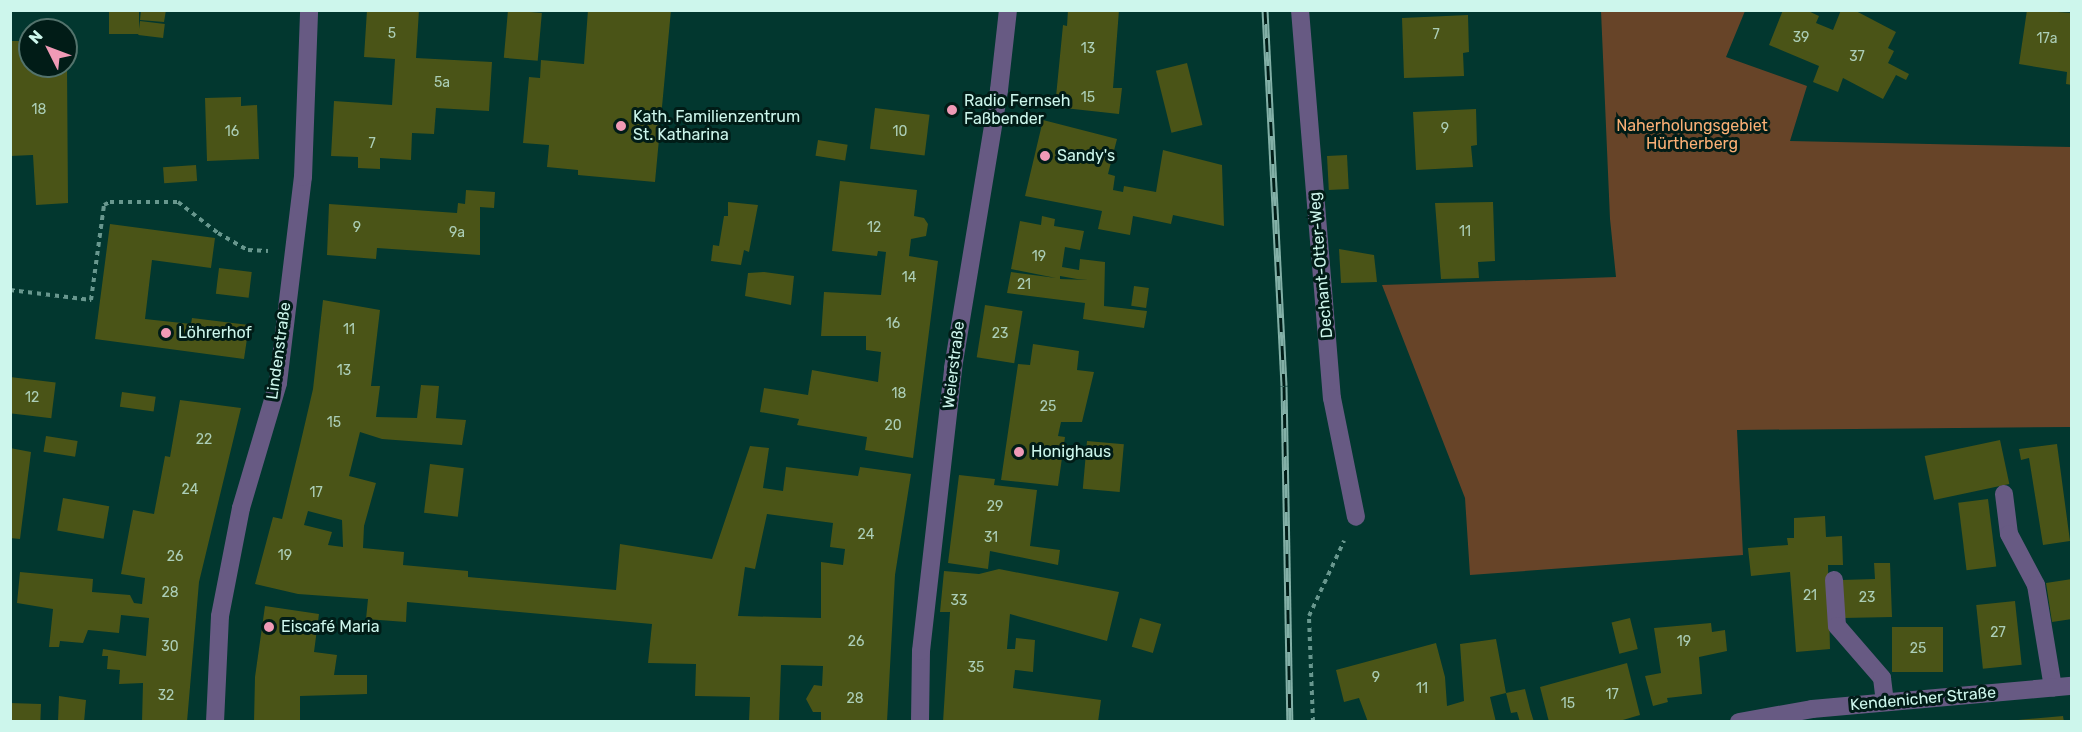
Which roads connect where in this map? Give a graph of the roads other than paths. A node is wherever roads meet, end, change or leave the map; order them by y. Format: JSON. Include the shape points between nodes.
{"nodes":[{"id":1,"x":309,"y":10,"type":"edge"},
{"id":2,"x":1008,"y":10,"type":"edge"},
{"id":3,"x":1300,"y":10,"type":"edge"},
{"id":4,"x":2004,"y":494,"type":"dead end"},
{"id":5,"x":1356,"y":517,"type":"road end"},
{"id":6,"x":1834,"y":580,"type":"dead end"},
{"id":7,"x":2072,"y":686,"type":"edge"},
{"id":8,"x":2052,"y":687,"type":"junction"},
{"id":9,"x":1886,"y":702,"type":"junction"},
{"id":10,"x":215,"y":722,"type":"edge"},
{"id":11,"x":920,"y":722,"type":"edge"},
{"id":12,"x":1739,"y":722,"type":"edge"}],
"edges":[{"from":1,"to":10,"type":"street","name":"Lindenstraße","via":[[303,177],[278,383],[241,508],[220,616]]},
{"from":2,"to":11,"type":"street","name":"Weierstraße","via":[[999,90],[953,368],[921,651]]},
{"from":3,"to":5,"type":"street","name":"Dechant-Otter-Weg","via":[[1332,398]]},
{"from":4,"to":8,"type":"street","via":[[2009,534],[2036,585]]},
{"from":6,"to":9,"type":"street","via":[[1837,626],[1882,678]]},
{"from":7,"to":8,"type":"street","name":"Kendenicher Straße"},
{"from":8,"to":9,"type":"street","name":"Kendenicher Straße"},
{"from":9,"to":12,"type":"street","name":"Kendenicher Straße","via":[[1812,709]]}]}
